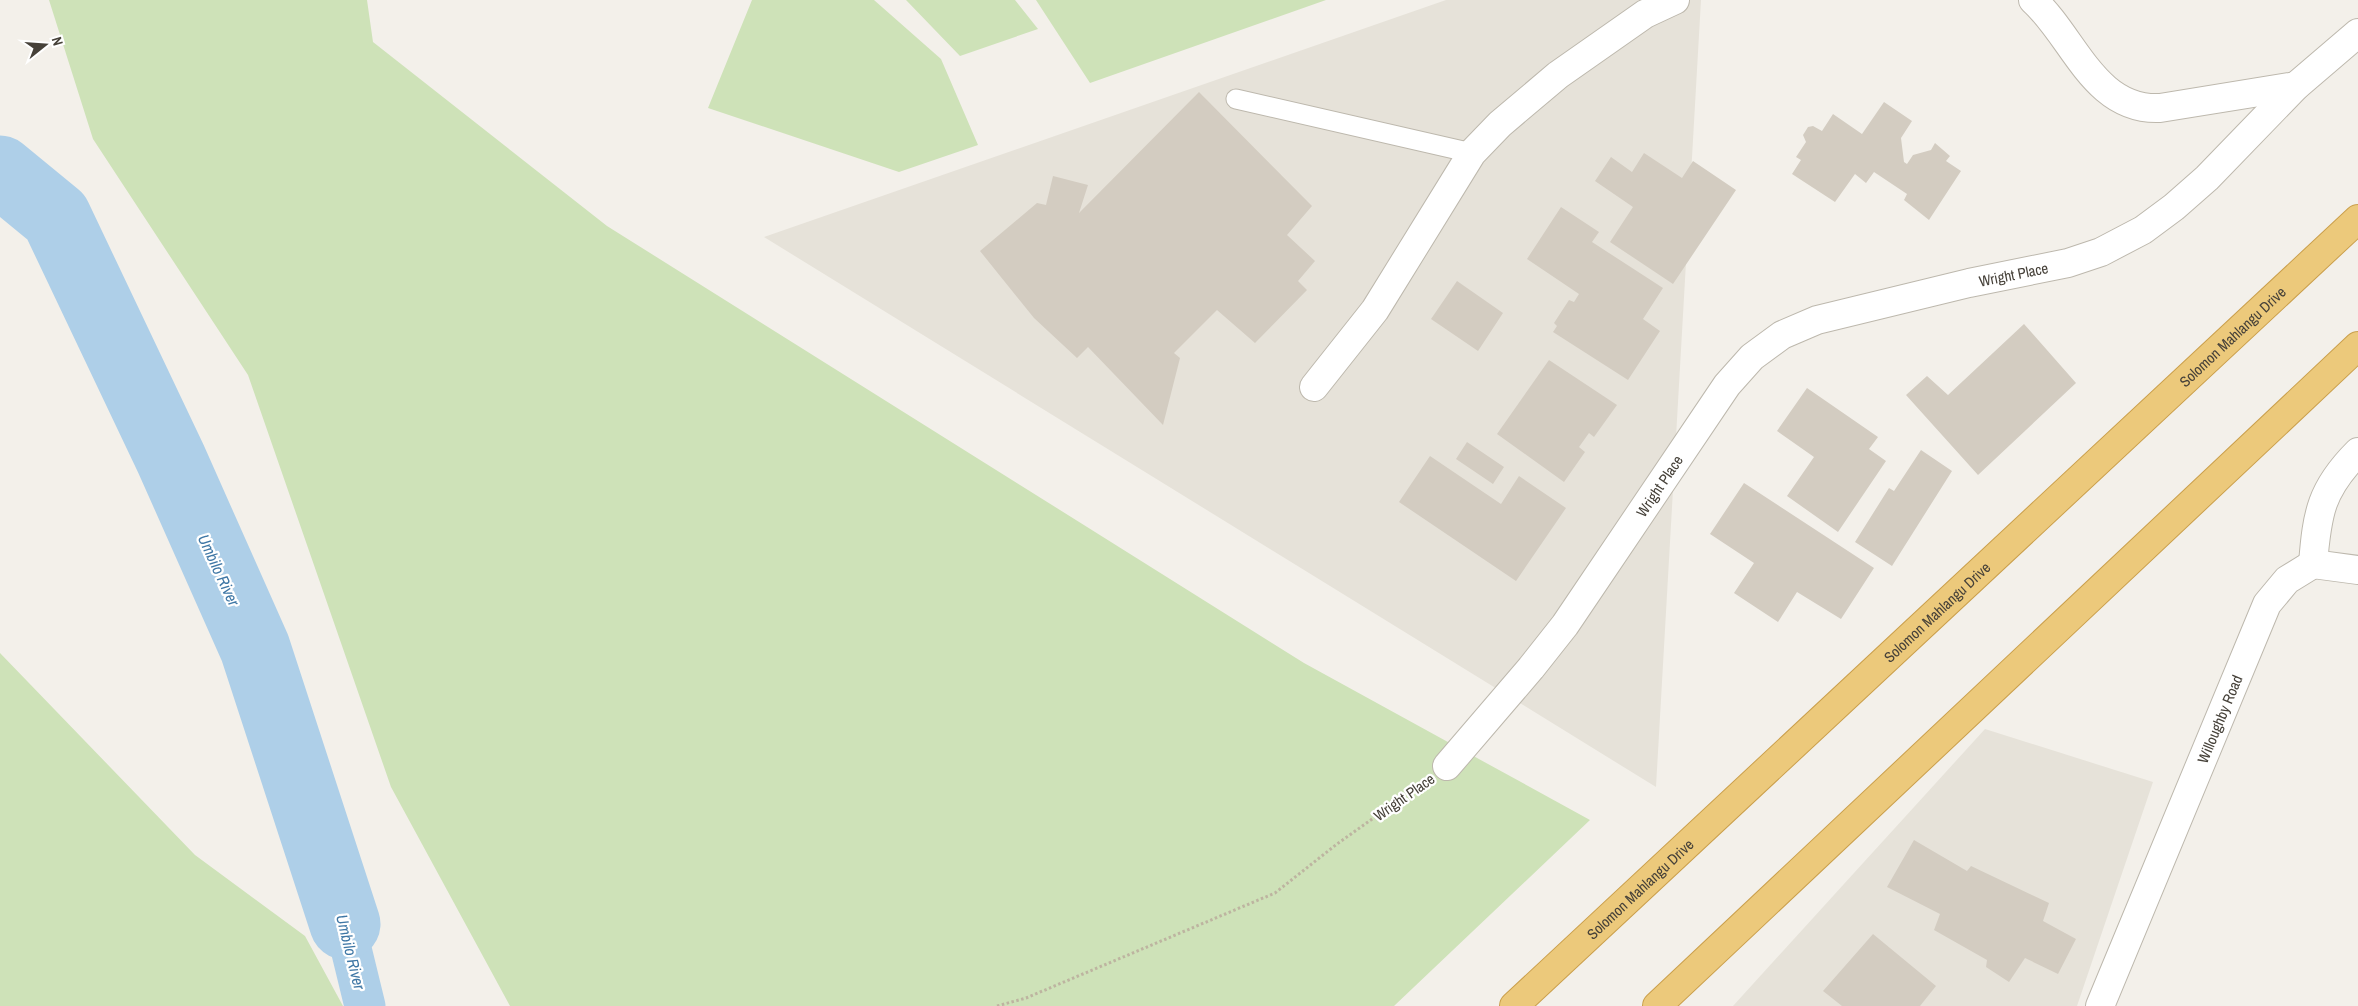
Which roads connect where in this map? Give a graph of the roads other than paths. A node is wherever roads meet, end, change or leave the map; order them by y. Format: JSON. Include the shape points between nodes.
{"nodes":[{"id":1,"x":1675,"y":0,"type":"edge"},
{"id":2,"x":2034,"y":0,"type":"edge"},
{"id":3,"x":2358,"y":33,"type":"edge"},
{"id":4,"x":2296,"y":86,"type":"junction"},
{"id":5,"x":1236,"y":99,"type":"dead end"},
{"id":6,"x":1472,"y":153,"type":"junction"},
{"id":7,"x":2358,"y":219,"type":"edge"},
{"id":8,"x":2358,"y":346,"type":"edge"},
{"id":9,"x":1314,"y":387,"type":"dead end"},
{"id":10,"x":2358,"y":452,"type":"edge"},
{"id":11,"x":2313,"y":564,"type":"junction"},
{"id":12,"x":2358,"y":570,"type":"edge"},
{"id":13,"x":1447,"y":766,"type":"road end"},
{"id":14,"x":1514,"y":1006,"type":"edge"},
{"id":15,"x":1657,"y":1006,"type":"edge"},
{"id":16,"x":2100,"y":1006,"type":"edge"}],
"edges":[{"from":1,"to":6,"type":"street","via":[[1645,14],[1558,75],[1500,124]]},
{"from":2,"to":4,"type":"street","via":[[2106,90],[2143,109]]},
{"from":3,"to":4,"type":"street","name":"Wright Place"},
{"from":4,"to":13,"type":"street","name":"Wright Place","via":[[2227,158],[2174,207],[2143,230],[2101,252],[2068,263],[1817,320],[1782,335],[1752,357],[1716,400],[1565,625]]},
{"from":5,"to":6,"type":"lane"},
{"from":6,"to":9,"type":"street","via":[[1375,310]]},
{"from":7,"to":14,"type":"highway","name":"Solomon Mahlangu Drive"},
{"from":8,"to":15,"type":"highway"},
{"from":10,"to":11,"type":"street","via":[[2341,469],[2326,493],[2317,518]]},
{"from":11,"to":12,"type":"street"},
{"from":11,"to":16,"type":"street","name":"Willoughby Road","via":[[2287,580],[2268,604]]}]}
